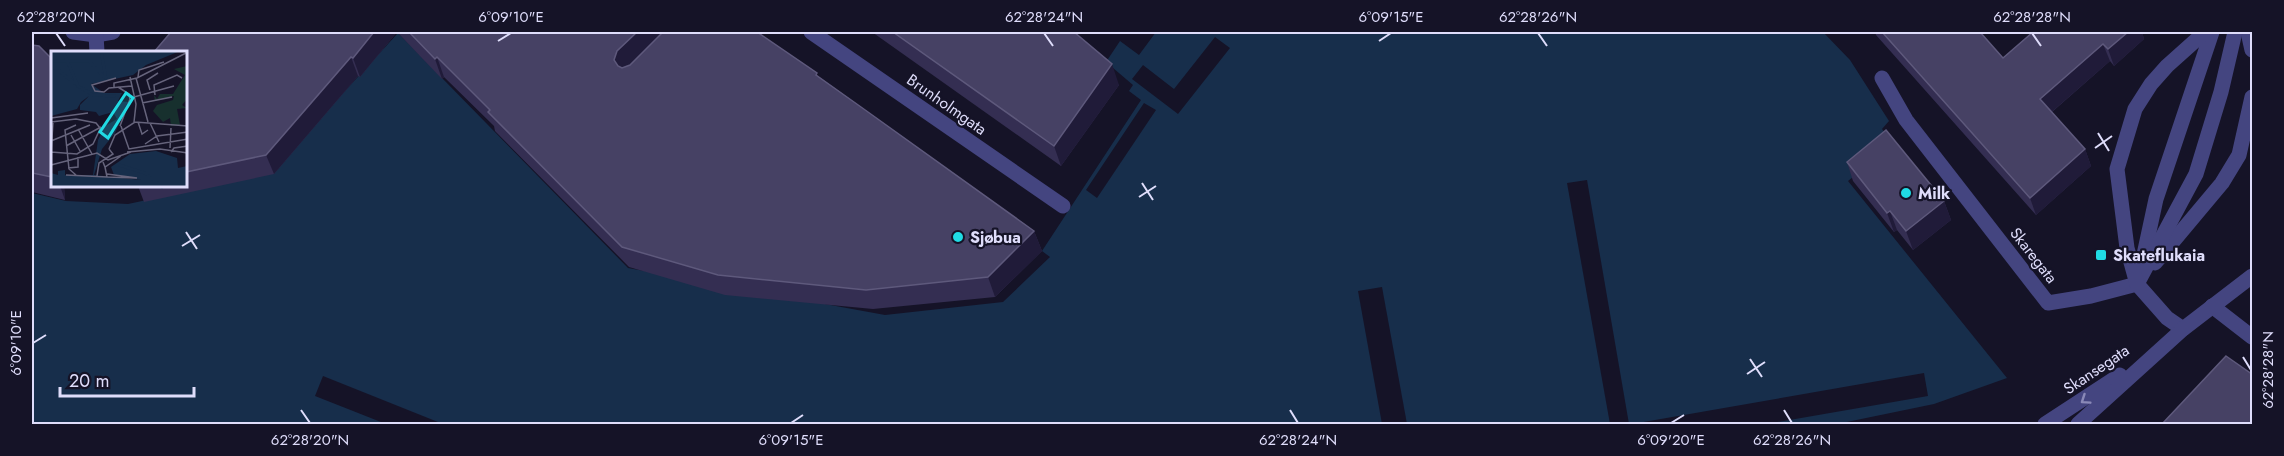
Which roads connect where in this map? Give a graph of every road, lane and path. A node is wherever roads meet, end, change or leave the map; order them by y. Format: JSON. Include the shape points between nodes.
{"nodes":[{"id":1,"x":72,"y":32,"type":"edge"},
{"id":2,"x":113,"y":32,"type":"edge"},
{"id":3,"x":811,"y":32,"type":"edge"},
{"id":4,"x":2205,"y":32,"type":"edge"},
{"id":5,"x":2211,"y":32,"type":"edge"},
{"id":6,"x":2235,"y":32,"type":"edge"},
{"id":7,"x":2248,"y":32,"type":"edge"},
{"id":8,"x":96,"y":35,"type":"junction"},
{"id":9,"x":2253,"y":50,"type":"edge"},
{"id":10,"x":98,"y":51,"type":"edge"},
{"id":11,"x":1882,"y":78,"type":"dead end"},
{"id":12,"x":2253,"y":97,"type":"edge"},
{"id":13,"x":1063,"y":206,"type":"dead end"},
{"id":14,"x":2253,"y":276,"type":"edge"},
{"id":15,"x":2137,"y":284,"type":"junction"},
{"id":16,"x":2212,"y":306,"type":"junction"},
{"id":17,"x":2183,"y":329,"type":"junction"},
{"id":18,"x":2253,"y":337,"type":"edge"},
{"id":19,"x":2167,"y":342,"type":"junction"},
{"id":20,"x":2045,"y":424,"type":"edge"},
{"id":21,"x":2078,"y":424,"type":"edge"}],
"edges":[{"from":1,"to":8,"type":"street"},
{"from":2,"to":8,"type":"street"},
{"from":3,"to":13,"type":"street","name":"Brunholmgata"},
{"from":4,"to":15,"type":"street","via":[[2151,84],[2136,109],[2117,169],[2127,248]]},
{"from":5,"to":15,"type":"street","via":[[2156,199]]},
{"from":6,"to":15,"type":"street","via":[[2196,174]]},
{"from":7,"to":9,"type":"street"},
{"from":8,"to":10,"type":"street"},
{"from":11,"to":15,"type":"street","name":"Skaregata","via":[[1906,120],[2048,303]]},
{"from":12,"to":15,"type":"street","via":[[2239,155],[2222,183]]},
{"from":14,"to":16,"type":"street","name":"Skansegata"},
{"from":15,"to":17,"type":"street","via":[[2167,318]]},
{"from":16,"to":17,"type":"street","name":"Skansegata"},
{"from":16,"to":18,"type":"street"},
{"from":17,"to":19,"type":"street","name":"Skansegata"},
{"from":19,"to":20,"type":"street","name":"Skansegata","one_way":true},
{"from":19,"to":21,"type":"street","name":"Skansegata"}]}
